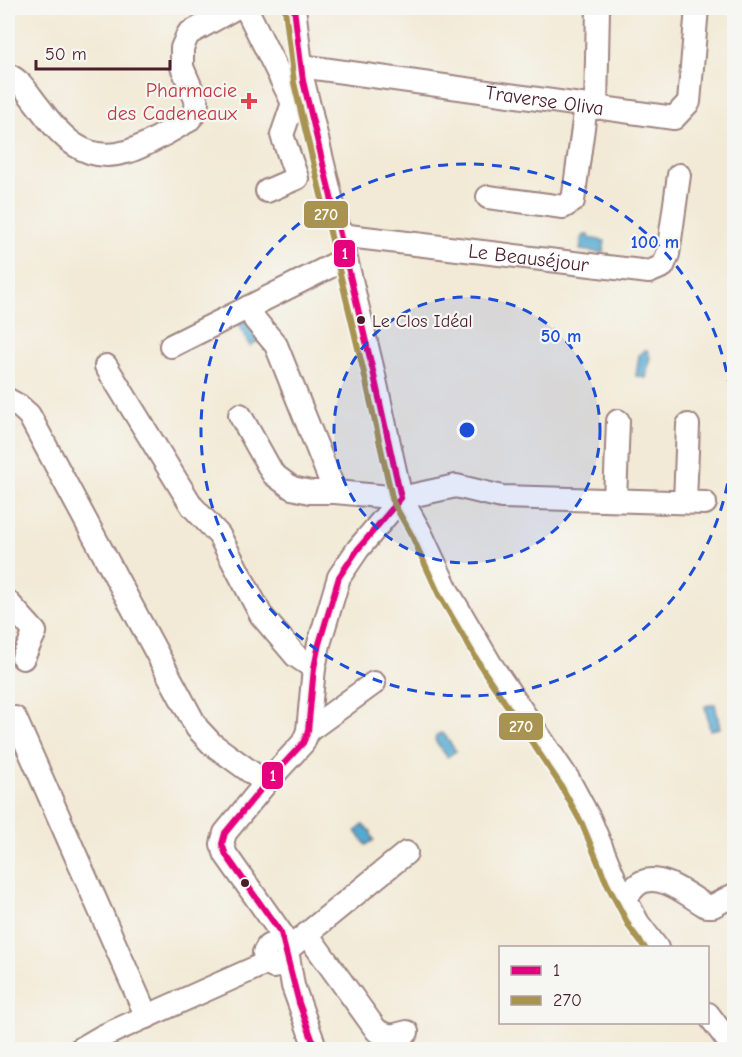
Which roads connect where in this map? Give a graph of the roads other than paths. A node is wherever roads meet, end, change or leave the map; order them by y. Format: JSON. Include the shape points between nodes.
{"nodes":[{"id":1,"x":235,"y":8,"type":"edge"},
{"id":2,"x":246,"y":8,"type":"edge"},
{"id":3,"x":294,"y":8,"type":"edge"},
{"id":4,"x":598,"y":8,"type":"edge"},
{"id":5,"x":697,"y":8,"type":"edge"},
{"id":6,"x":300,"y":66,"type":"junction"},
{"id":7,"x":8,"y":75,"type":"edge"},
{"id":8,"x":591,"y":107,"type":"junction"},
{"id":9,"x":302,"y":108,"type":"junction"},
{"id":10,"x":679,"y":175,"type":"dead end"},
{"id":11,"x":267,"y":191,"type":"dead end"},
{"id":12,"x":488,"y":197,"type":"dead end"},
{"id":13,"x":340,"y":235,"type":"junction"},
{"id":14,"x":345,"y":259,"type":"junction"},
{"id":15,"x":249,"y":307,"type":"junction"},
{"id":16,"x":171,"y":346,"type":"dead end"},
{"id":17,"x":106,"y":366,"type":"dead end"},
{"id":18,"x":8,"y":400,"type":"edge"},
{"id":19,"x":240,"y":415,"type":"dead end"},
{"id":20,"x":618,"y":421,"type":"dead end"},
{"id":21,"x":688,"y":425,"type":"dead end"},
{"id":22,"x":334,"y":492,"type":"junction"},
{"id":23,"x":401,"y":498,"type":"junction"},
{"id":24,"x":615,"y":500,"type":"junction"},
{"id":25,"x":8,"y":602,"type":"edge"},
{"id":26,"x":23,"y":658,"type":"dead end"},
{"id":27,"x":314,"y":668,"type":"junction"},
{"id":28,"x":374,"y":683,"type":"dead end"},
{"id":29,"x":15,"y":718,"type":"dead end"},
{"id":30,"x":308,"y":731,"type":"junction"},
{"id":31,"x":266,"y":783,"type":"junction"},
{"id":32,"x":406,"y":853,"type":"dead end"},
{"id":33,"x":735,"y":895,"type":"edge"},
{"id":34,"x":625,"y":898,"type":"junction"},
{"id":35,"x":307,"y":934,"type":"junction"},
{"id":36,"x":655,"y":946,"type":"edge"},
{"id":37,"x":278,"y":950,"type":"junction"},
{"id":38,"x":709,"y":1015,"type":"edge"},
{"id":39,"x":147,"y":1017,"type":"junction"},
{"id":40,"x":407,"y":1032,"type":"dead end"},
{"id":41,"x":735,"y":1049,"type":"edge"},
{"id":42,"x":79,"y":1050,"type":"edge"},
{"id":43,"x":316,"y":1050,"type":"edge"}],
"edges":[{"from":1,"to":7,"type":"street","via":[[188,34],[182,48],[182,67],[197,102],[195,113],[188,121],[128,152],[80,150],[56,130],[18,79]]},
{"from":2,"to":9,"type":"street"},
{"from":3,"to":6,"type":"street"},
{"from":4,"to":8,"type":"street"},
{"from":5,"to":8,"type":"street","name":"Traverse Oliva","via":[[689,102],[674,118]]},
{"from":6,"to":8,"type":"street","name":"Traverse Oliva"},
{"from":6,"to":9,"type":"street"},
{"from":8,"to":12,"type":"street","via":[[573,201],[563,207]]},
{"from":9,"to":11,"type":"street","via":[[282,135],[297,178]]},
{"from":9,"to":13,"type":"street"},
{"from":10,"to":13,"type":"street","name":"Le Beauséjour","via":[[668,254],[663,266],[648,272]]},
{"from":13,"to":14,"type":"street"},
{"from":14,"to":15,"type":"street"},
{"from":14,"to":23,"type":"street"},
{"from":15,"to":16,"type":"street"},
{"from":15,"to":22,"type":"street","via":[[276,345]]},
{"from":17,"to":27,"type":"street","via":[[192,506],[219,535],[261,615],[296,656]]},
{"from":18,"to":31,"type":"street","via":[[29,415],[197,728],[212,744]]},
{"from":19,"to":22,"type":"street","via":[[273,474],[292,488]]},
{"from":20,"to":24,"type":"street"},
{"from":21,"to":24,"type":"street","via":[[695,503]]},
{"from":22,"to":23,"type":"street"},
{"from":23,"to":24,"type":"street","via":[[456,486],[502,497]]},
{"from":23,"to":27,"type":"street","via":[[339,577]]},
{"from":23,"to":34,"type":"street","via":[[447,590],[568,779]]},
{"from":25,"to":26,"type":"street","via":[[35,632]]},
{"from":27,"to":30,"type":"street"},
{"from":28,"to":30,"type":"street"},
{"from":29,"to":39,"type":"street"},
{"from":30,"to":31,"type":"street","via":[[303,743]]},
{"from":31,"to":37,"type":"street","via":[[225,833],[222,844]]},
{"from":32,"to":35,"type":"street"},
{"from":33,"to":34,"type":"street","via":[[706,906],[661,880],[652,880],[638,884]]},
{"from":34,"to":36,"type":"street"},
{"from":35,"to":37,"type":"street"},
{"from":35,"to":40,"type":"street","via":[[376,1031],[391,1036]]},
{"from":37,"to":39,"type":"street"},
{"from":37,"to":43,"type":"street"},
{"from":38,"to":41,"type":"street"},
{"from":39,"to":42,"type":"street"}]}
